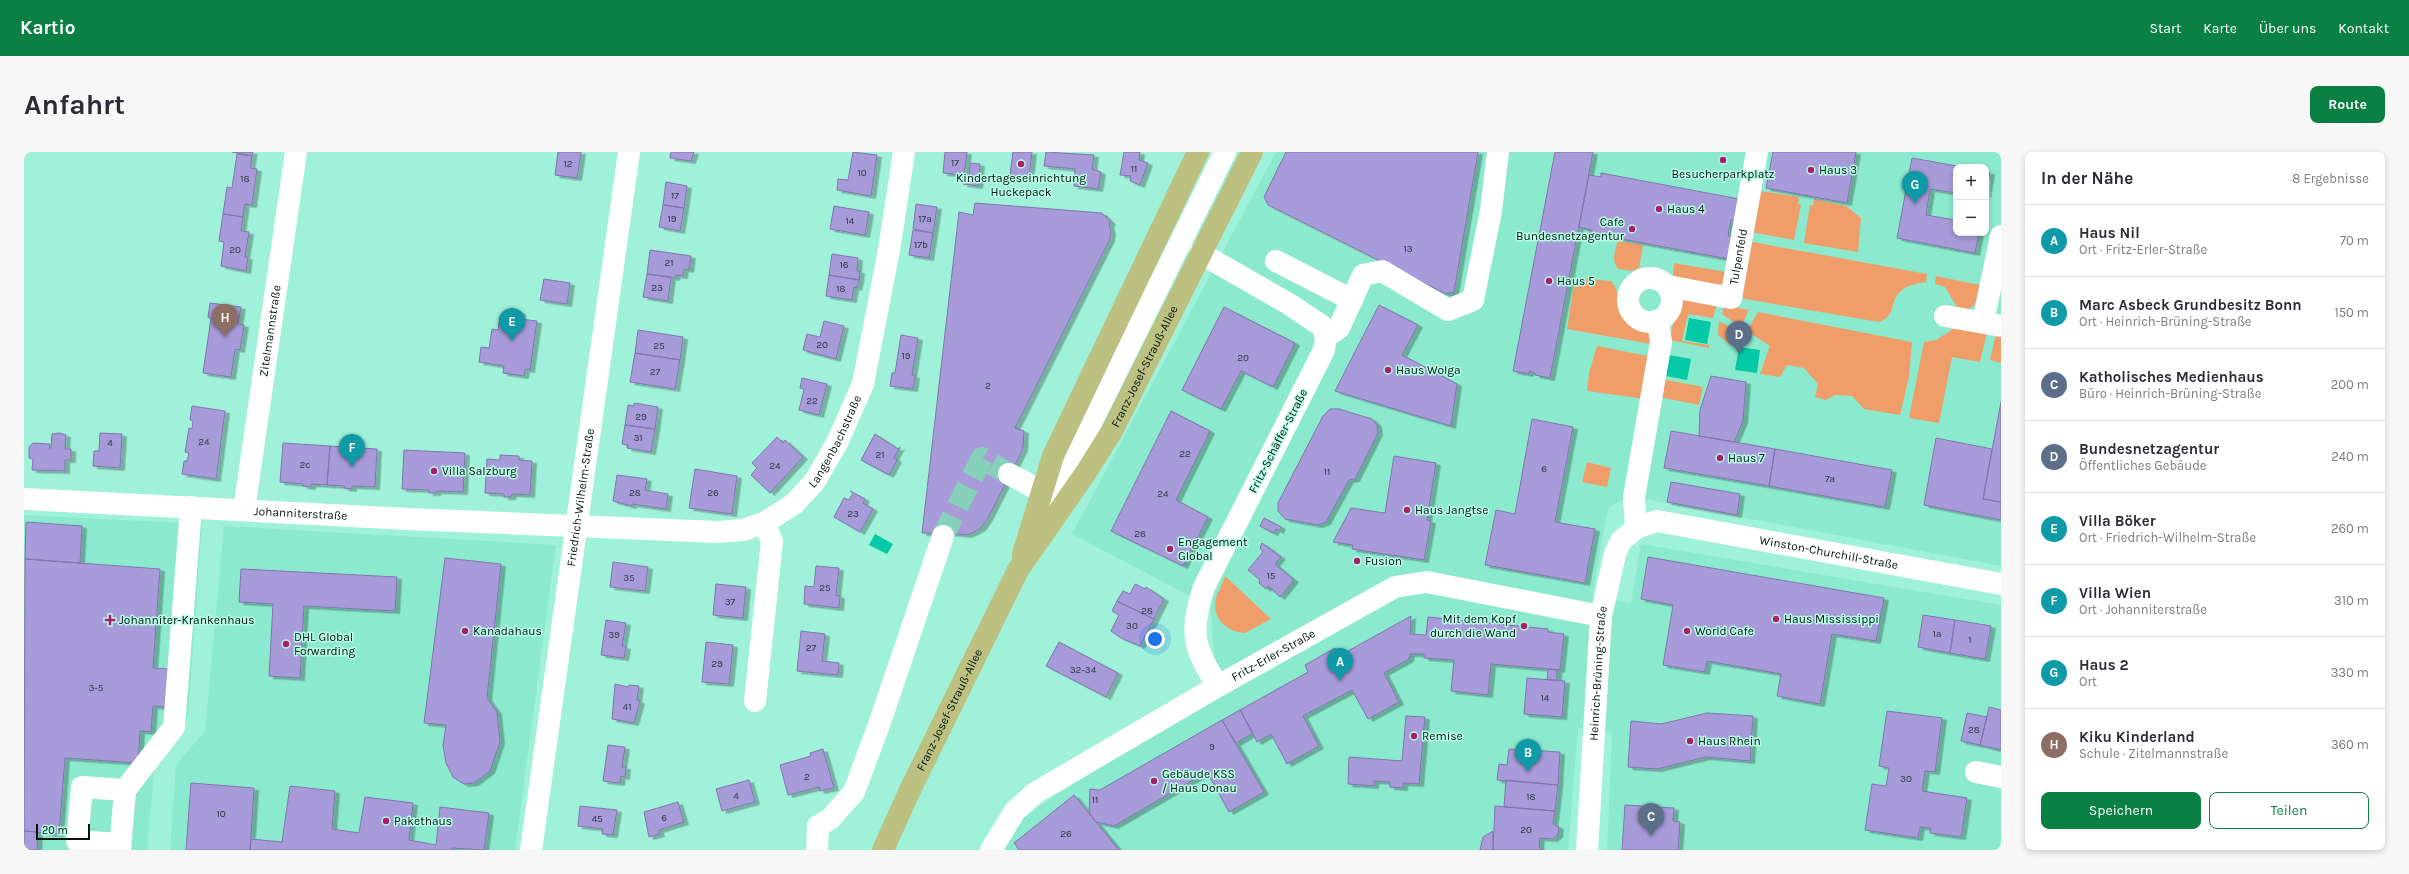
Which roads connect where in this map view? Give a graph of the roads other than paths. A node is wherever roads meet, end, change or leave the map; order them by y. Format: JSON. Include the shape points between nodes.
{"nodes":[{"id":1,"x":296,"y":152,"type":"edge"},
{"id":2,"x":629,"y":152,"type":"edge"},
{"id":3,"x":904,"y":152,"type":"edge"},
{"id":4,"x":1198,"y":152,"type":"edge"},
{"id":5,"x":1224,"y":152,"type":"edge"},
{"id":6,"x":1252,"y":152,"type":"edge"},
{"id":7,"x":1498,"y":152,"type":"edge"},
{"id":8,"x":1757,"y":152,"type":"edge"},
{"id":9,"x":2001,"y":236,"type":"edge"},
{"id":10,"x":1200,"y":253,"type":"junction"},
{"id":11,"x":1276,"y":261,"type":"dead end"},
{"id":12,"x":1668,"y":286,"type":"junction"},
{"id":13,"x":1352,"y":300,"type":"junction"},
{"id":14,"x":1944,"y":316,"type":"dead end"},
{"id":15,"x":1658,"y":322,"type":"junction"},
{"id":16,"x":1992,"y":324,"type":"edge"},
{"id":17,"x":1326,"y":336,"type":"junction"},
{"id":18,"x":1009,"y":474,"type":"tunnel mouth"},
{"id":19,"x":1040,"y":491,"type":"junction"},
{"id":20,"x":24,"y":499,"type":"edge"},
{"id":21,"x":191,"y":508,"type":"junction"},
{"id":22,"x":244,"y":510,"type":"junction"},
{"id":23,"x":1657,"y":521,"type":"joint"},
{"id":24,"x":764,"y":523,"type":"junction"},
{"id":25,"x":577,"y":526,"type":"junction"},
{"id":26,"x":1636,"y":528,"type":"junction"},
{"id":27,"x":943,"y":536,"type":"tunnel mouth"},
{"id":28,"x":1018,"y":570,"type":"junction"},
{"id":29,"x":2001,"y":584,"type":"edge"},
{"id":30,"x":1600,"y":616,"type":"junction"},
{"id":31,"x":1218,"y":686,"type":"junction"},
{"id":32,"x":755,"y":701,"type":"dead end"},
{"id":33,"x":1976,"y":772,"type":"dead end"},
{"id":34,"x":2001,"y":777,"type":"edge"},
{"id":35,"x":125,"y":790,"type":"junction"},
{"id":36,"x":77,"y":845,"type":"edge"},
{"id":37,"x":120,"y":847,"type":"edge"},
{"id":38,"x":533,"y":848,"type":"edge"},
{"id":39,"x":817,"y":850,"type":"edge"},
{"id":40,"x":883,"y":850,"type":"edge"},
{"id":41,"x":991,"y":850,"type":"edge"},
{"id":42,"x":1587,"y":850,"type":"edge"}],
"edges":[{"from":1,"to":22,"type":"street","name":"Zitelmannstraße"},
{"from":2,"to":25,"type":"street","name":"Friedrich-Wilhelm-Straße"},
{"from":3,"to":24,"type":"street","name":"Langenbachstraße","via":[[889,250],[863,384],[837,443],[815,481],[794,504]]},
{"from":4,"to":19,"type":"main road","name":"Franz-Josef-Strauß-Allee","via":[[1053,456]]},
{"from":5,"to":28,"type":"street","name":"Franz-Josef-Strauß-Allee"},
{"from":6,"to":10,"type":"main road","name":"Franz-Josef-Strauß-Allee"},
{"from":7,"to":13,"type":"street","via":[[1491,211],[1473,300],[1448,310],[1382,271],[1363,275]]},
{"from":8,"to":12,"type":"street","name":"Tulpenfeld","via":[[1731,298]]},
{"from":9,"to":16,"type":"street"},
{"from":10,"to":17,"type":"street","via":[[1289,304],[1322,326]]},
{"from":10,"to":28,"type":"main road","name":"Franz-Josef-Strauß-Allee","via":[[1112,431]]},
{"from":11,"to":13,"type":"street"},
{"from":12,"to":15,"type":"street","via":[[1673,300],[1672,307]]},
{"from":12,"to":15,"type":"street","via":[[1659,279],[1646,278],[1633,286],[1629,292],[1628,306],[1637,318],[1643,322]]},
{"from":13,"to":17,"type":"street","via":[[1339,328]]},
{"from":14,"to":16,"type":"street"},
{"from":15,"to":26,"type":"street","via":[[1661,342],[1634,497]]},
{"from":17,"to":31,"type":"street","name":"Fritz-Schäffer-Straße","via":[[1324,350],[1204,587],[1196,611],[1194,632],[1204,664]]},
{"from":18,"to":19,"type":"street"},
{"from":19,"to":28,"type":"main road","name":"Franz-Josef-Strauß-Allee"},
{"from":20,"to":21,"type":"street","name":"Johanniterstraße"},
{"from":21,"to":22,"type":"street","name":"Johanniterstraße"},
{"from":21,"to":35,"type":"street","via":[[174,727]]},
{"from":22,"to":25,"type":"street","name":"Johanniterstraße"},
{"from":23,"to":26,"type":"street","name":"Heinrich-Brüning-Straße"},
{"from":23,"to":29,"type":"street","name":"Winston-Churchill-Straße"},
{"from":24,"to":25,"type":"street","name":"Langenbachstraße","via":[[743,530],[718,532]]},
{"from":24,"to":32,"type":"street","via":[[772,541]]},
{"from":25,"to":38,"type":"street","name":"Friedrich-Wilhelm-Straße"},
{"from":26,"to":30,"type":"street","name":"Heinrich-Brüning-Straße","via":[[1621,541],[1615,554]]},
{"from":27,"to":39,"type":"street","via":[[854,792],[830,819],[818,826]]},
{"from":28,"to":40,"type":"main road","name":"Franz-Josef-Strauß-Allee","via":[[913,783]]},
{"from":30,"to":31,"type":"street","name":"Fritz-Erler-Straße","via":[[1427,582],[1411,583],[1395,587]]},
{"from":30,"to":42,"type":"street","name":"Heinrich-Brüning-Straße"},
{"from":31,"to":41,"type":"street","name":"Fritz-Erler-Straße","via":[[1107,749],[1025,800],[1015,810]]},
{"from":33,"to":34,"type":"street"},
{"from":35,"to":36,"type":"street","via":[[82,787]]},
{"from":35,"to":37,"type":"street"},
{"from":36,"to":37,"type":"street"}]}
